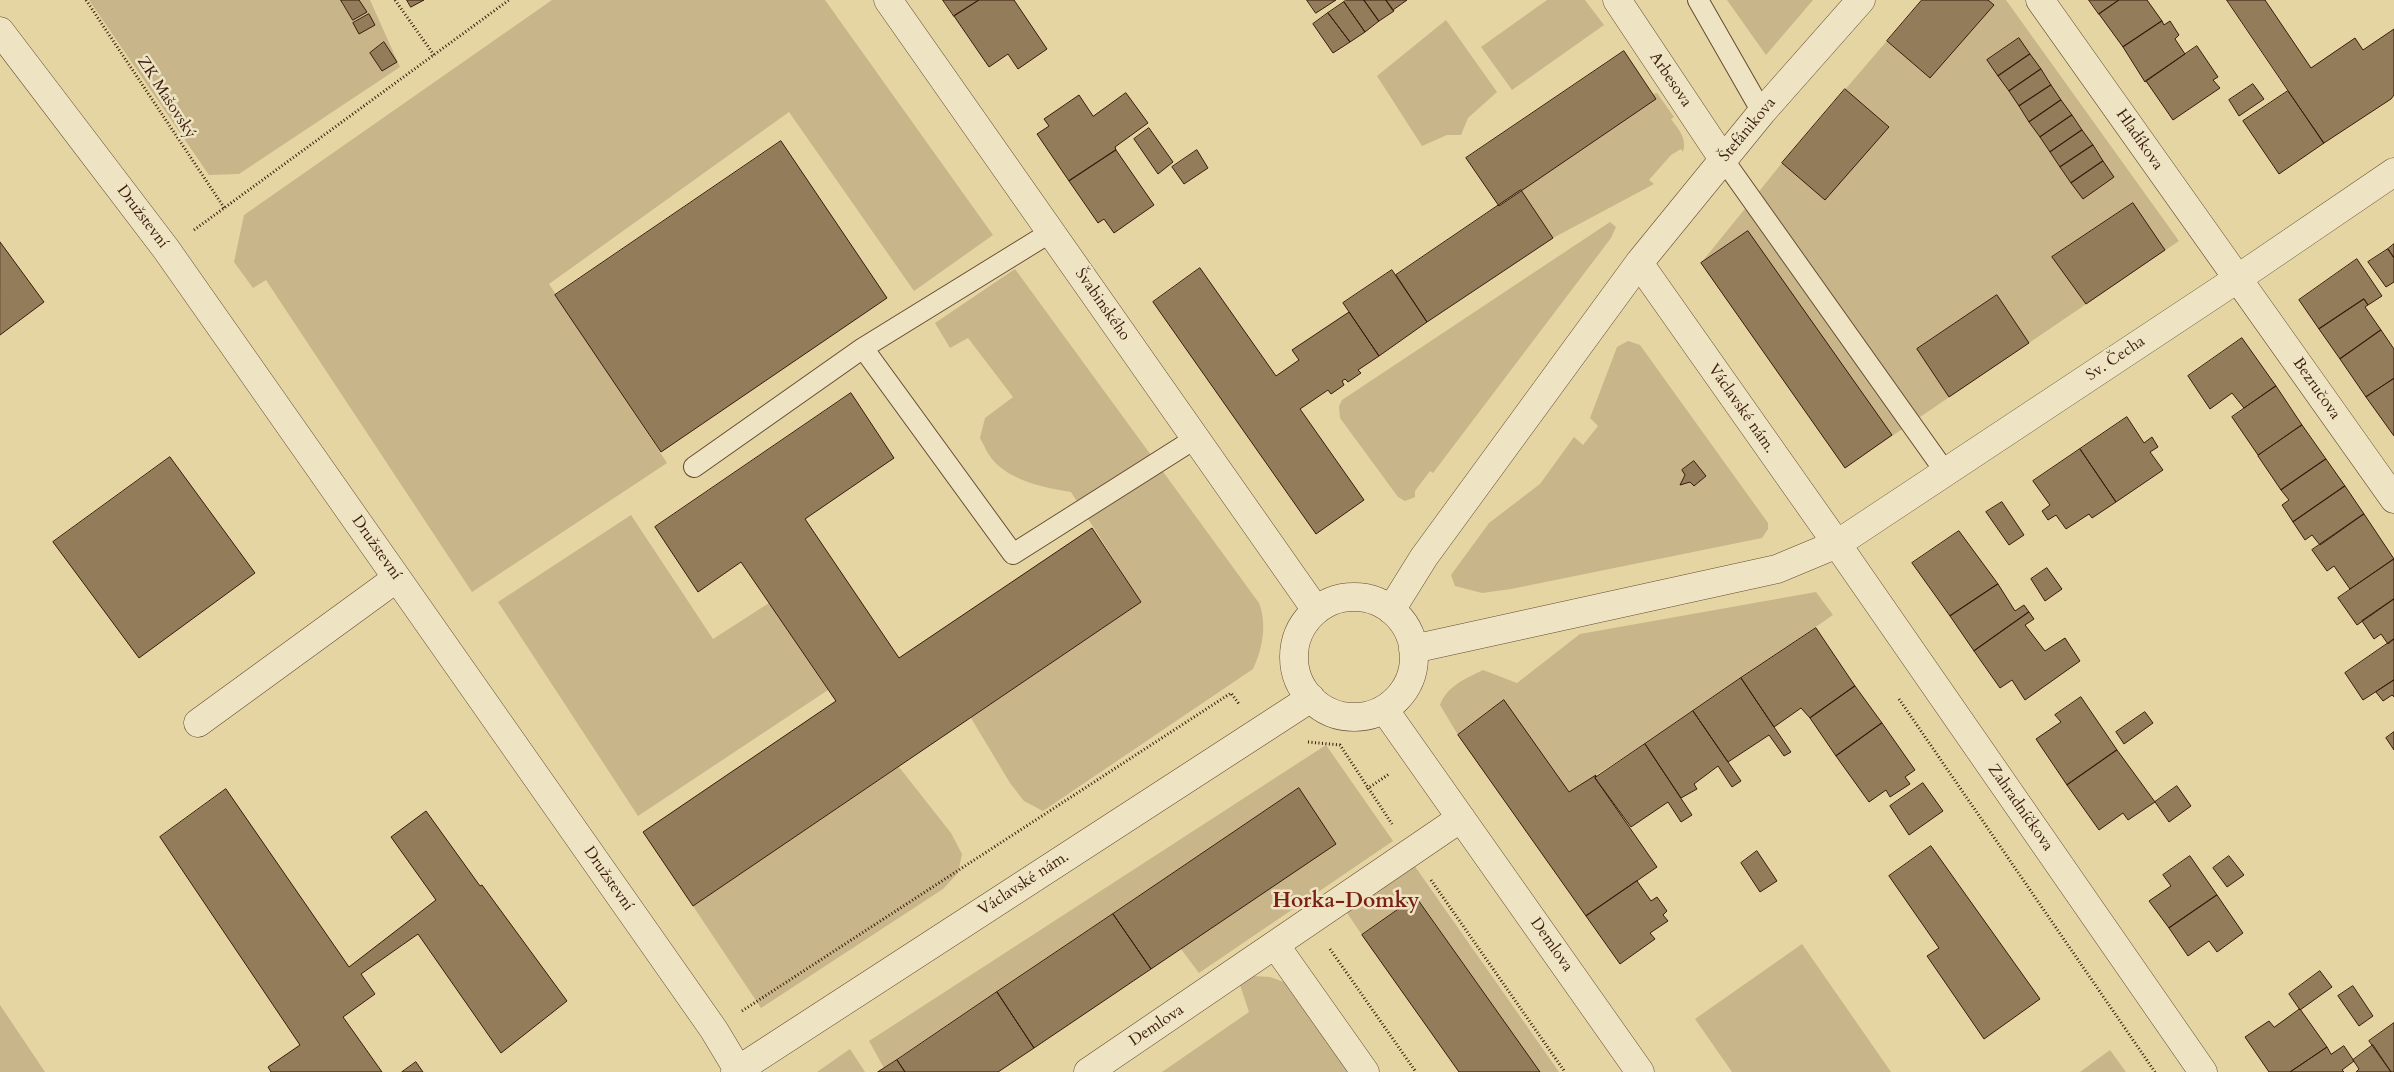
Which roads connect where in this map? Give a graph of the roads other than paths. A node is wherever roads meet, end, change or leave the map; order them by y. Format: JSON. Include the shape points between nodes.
{"nodes":[{"id":1,"x":888,"y":0,"type":"edge"},
{"id":2,"x":1617,"y":0,"type":"edge"},
{"id":3,"x":1698,"y":0,"type":"edge"},
{"id":4,"x":1861,"y":0,"type":"edge"},
{"id":5,"x":2040,"y":0,"type":"edge"},
{"id":6,"x":0,"y":31,"type":"edge"},
{"id":7,"x":1762,"y":112,"type":"junction"},
{"id":8,"x":1724,"y":159,"type":"junction"},
{"id":9,"x":2394,"y":172,"type":"edge"},
{"id":10,"x":1051,"y":232,"type":"junction"},
{"id":11,"x":1639,"y":263,"type":"junction"},
{"id":12,"x":2237,"y":279,"type":"junction"},
{"id":13,"x":863,"y":348,"type":"junction"},
{"id":14,"x":1196,"y":438,"type":"junction"},
{"id":15,"x":694,"y":467,"type":"dead end"},
{"id":16,"x":1946,"y":473,"type":"junction"},
{"id":17,"x":2394,"y":499,"type":"edge"},
{"id":18,"x":1837,"y":544,"type":"junction"},
{"id":19,"x":397,"y":578,"type":"junction"},
{"id":20,"x":1316,"y":610,"type":"junction"},
{"id":21,"x":1390,"y":610,"type":"junction"},
{"id":22,"x":1413,"y":649,"type":"junction"},
{"id":23,"x":1311,"y":698,"type":"junction"},
{"id":24,"x":1384,"y":709,"type":"junction"},
{"id":25,"x":198,"y":723,"type":"dead end"},
{"id":26,"x":1461,"y":818,"type":"junction"},
{"id":27,"x":1276,"y":946,"type":"junction"},
{"id":28,"x":736,"y":1071,"type":"edge"},
{"id":29,"x":1088,"y":1072,"type":"edge"},
{"id":30,"x":1365,"y":1072,"type":"edge"},
{"id":31,"x":1640,"y":1072,"type":"edge"},
{"id":32,"x":2203,"y":1072,"type":"edge"}],
"edges":[{"from":1,"to":10,"type":"street","name":"Švabinského"},
{"from":2,"to":8,"type":"street","name":"Arbesova"},
{"from":3,"to":7,"type":"lane"},
{"from":4,"to":7,"type":"street","name":"Štefánikova"},
{"from":5,"to":12,"type":"street","name":"Hladíkova"},
{"from":6,"to":19,"type":"street","name":"Družstevní","via":[[166,249]]},
{"from":7,"to":8,"type":"street","name":"Štefánikova"},
{"from":8,"to":11,"type":"street","name":"Štefánikova"},
{"from":8,"to":16,"type":"lane"},
{"from":9,"to":12,"type":"street","name":"Sv. Čecha"},
{"from":10,"to":13,"type":"lane"},
{"from":10,"to":14,"type":"street","name":"Švabinského"},
{"from":11,"to":18,"type":"street","name":"Václavské nám."},
{"from":11,"to":21,"type":"street","via":[[1424,557]]},
{"from":12,"to":16,"type":"street","name":"Sv. Čecha"},
{"from":12,"to":17,"type":"street","name":"Bezručova"},
{"from":13,"to":14,"type":"lane","via":[[1013,554]]},
{"from":13,"to":15,"type":"lane"},
{"from":14,"to":20,"type":"street","name":"Švabinského"},
{"from":16,"to":18,"type":"street","name":"Sv. Čecha"},
{"from":18,"to":22,"type":"street","via":[[1777,569]]},
{"from":18,"to":32,"type":"street","name":"Zahradníčkova"},
{"from":19,"to":25,"type":"street"},
{"from":19,"to":28,"type":"street","name":"Družstevní","via":[[714,1030]]},
{"from":20,"to":21,"type":"street","via":[[1342,598],[1358,597]]},
{"from":20,"to":23,"type":"street","via":[[1296,639],[1294,655],[1301,685]]},
{"from":21,"to":22,"type":"street","via":[[1407,628]]},
{"from":22,"to":24,"type":"street","via":[[1413,672],[1397,699]]},
{"from":23,"to":24,"type":"street","via":[[1323,708],[1346,716],[1370,715]]},
{"from":23,"to":28,"type":"street","name":"Václavské nám."},
{"from":24,"to":26,"type":"street","name":"Demlova"},
{"from":26,"to":27,"type":"street","name":"Demlova"},
{"from":26,"to":31,"type":"street","name":"Demlova"},
{"from":27,"to":29,"type":"street","name":"Demlova"},
{"from":27,"to":30,"type":"street"}]}
